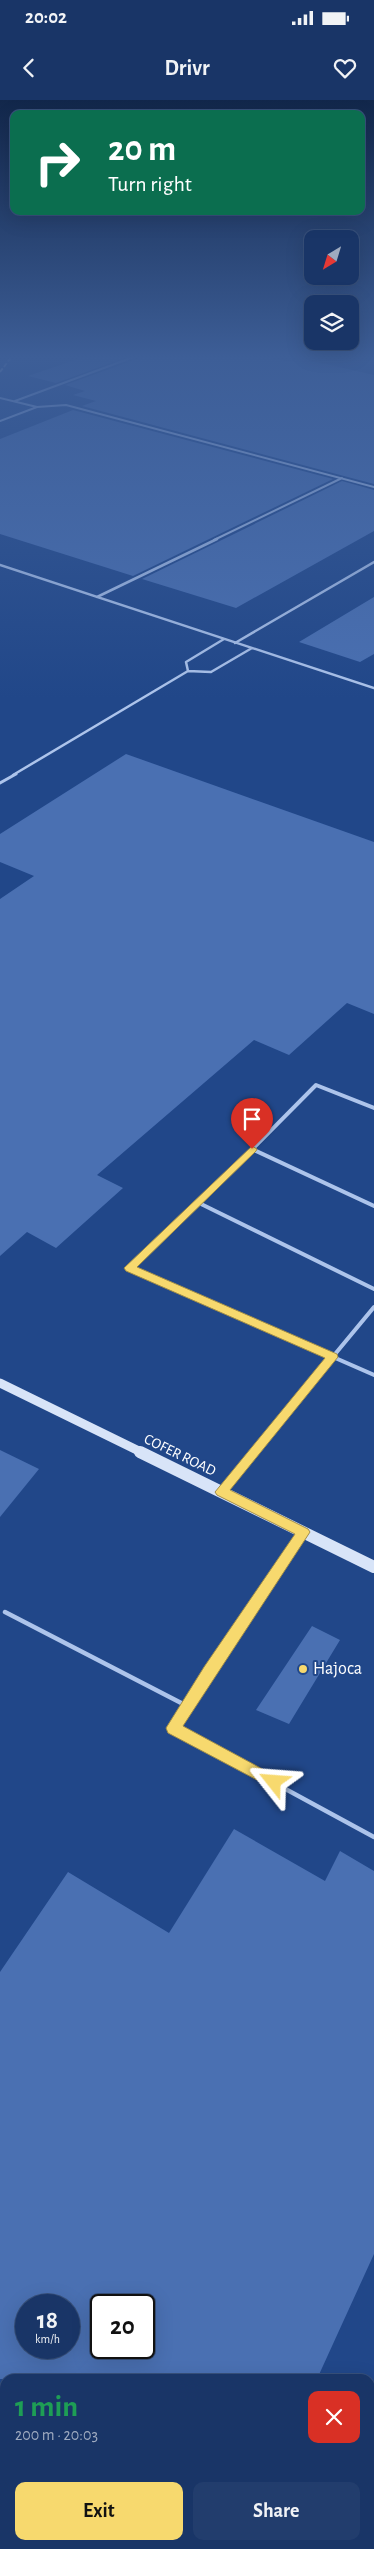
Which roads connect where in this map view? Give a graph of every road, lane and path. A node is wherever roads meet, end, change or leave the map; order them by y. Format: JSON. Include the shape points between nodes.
{"nodes":[{"id":1,"x":309,"y":469,"type":"edge"},
{"id":2,"x":342,"y":478,"type":"junction"},
{"id":3,"x":374,"y":487,"type":"edge"},
{"id":4,"x":374,"y":562,"type":"edge"},
{"id":5,"x":0,"y":564,"type":"edge"},
{"id":6,"x":97,"y":597,"type":"junction"},
{"id":7,"x":224,"y":639,"type":"junction"},
{"id":8,"x":235,"y":643,"type":"junction"},
{"id":9,"x":252,"y":648,"type":"junction"},
{"id":10,"x":188,"y":671,"type":"junction"},
{"id":11,"x":374,"y":688,"type":"edge"},
{"id":12,"x":0,"y":783,"type":"edge"},
{"id":13,"x":374,"y":1108,"type":"edge"},
{"id":14,"x":252,"y":1149,"type":"junction"},
{"id":15,"x":199,"y":1203,"type":"junction"},
{"id":16,"x":374,"y":1206,"type":"edge"},
{"id":17,"x":374,"y":1289,"type":"edge"},
{"id":18,"x":374,"y":1307,"type":"edge"},
{"id":19,"x":332,"y":1357,"type":"junction"},
{"id":20,"x":374,"y":1374,"type":"edge"},
{"id":21,"x":0,"y":1383,"type":"edge"},
{"id":22,"x":221,"y":1492,"type":"junction"},
{"id":23,"x":303,"y":1532,"type":"junction"},
{"id":24,"x":374,"y":1567,"type":"edge"},
{"id":25,"x":5,"y":1612,"type":"dead end"},
{"id":26,"x":187,"y":1706,"type":"junction"},
{"id":27,"x":374,"y":1837,"type":"edge"}],
"edges":[{"from":1,"to":2,"type":"lane"},
{"from":2,"to":3,"type":"lane"},
{"from":2,"to":6,"type":"lane"},
{"from":4,"to":8,"type":"lane"},
{"from":5,"to":6,"type":"lane"},
{"from":6,"to":7,"type":"lane"},
{"from":7,"to":8,"type":"lane"},
{"from":7,"to":10,"type":"lane","via":[[186,662]]},
{"from":8,"to":9,"type":"lane"},
{"from":9,"to":10,"type":"lane","via":[[211,672]]},
{"from":9,"to":11,"type":"lane"},
{"from":10,"to":12,"type":"lane"},
{"from":13,"to":14,"type":"lane","via":[[316,1085]]},
{"from":14,"to":15,"type":"lane"},
{"from":14,"to":16,"type":"lane"},
{"from":15,"to":17,"type":"lane"},
{"from":15,"to":19,"type":"lane","via":[[130,1268]]},
{"from":18,"to":19,"type":"lane"},
{"from":19,"to":20,"type":"lane"},
{"from":19,"to":22,"type":"lane"},
{"from":21,"to":22,"type":"street","name":"COFER ROAD"},
{"from":22,"to":23,"type":"street","name":"COFER ROAD"},
{"from":23,"to":24,"type":"street","name":"COFER ROAD"},
{"from":23,"to":26,"type":"lane"},
{"from":25,"to":26,"type":"lane"},
{"from":26,"to":27,"type":"lane","via":[[173,1728]]}]}
